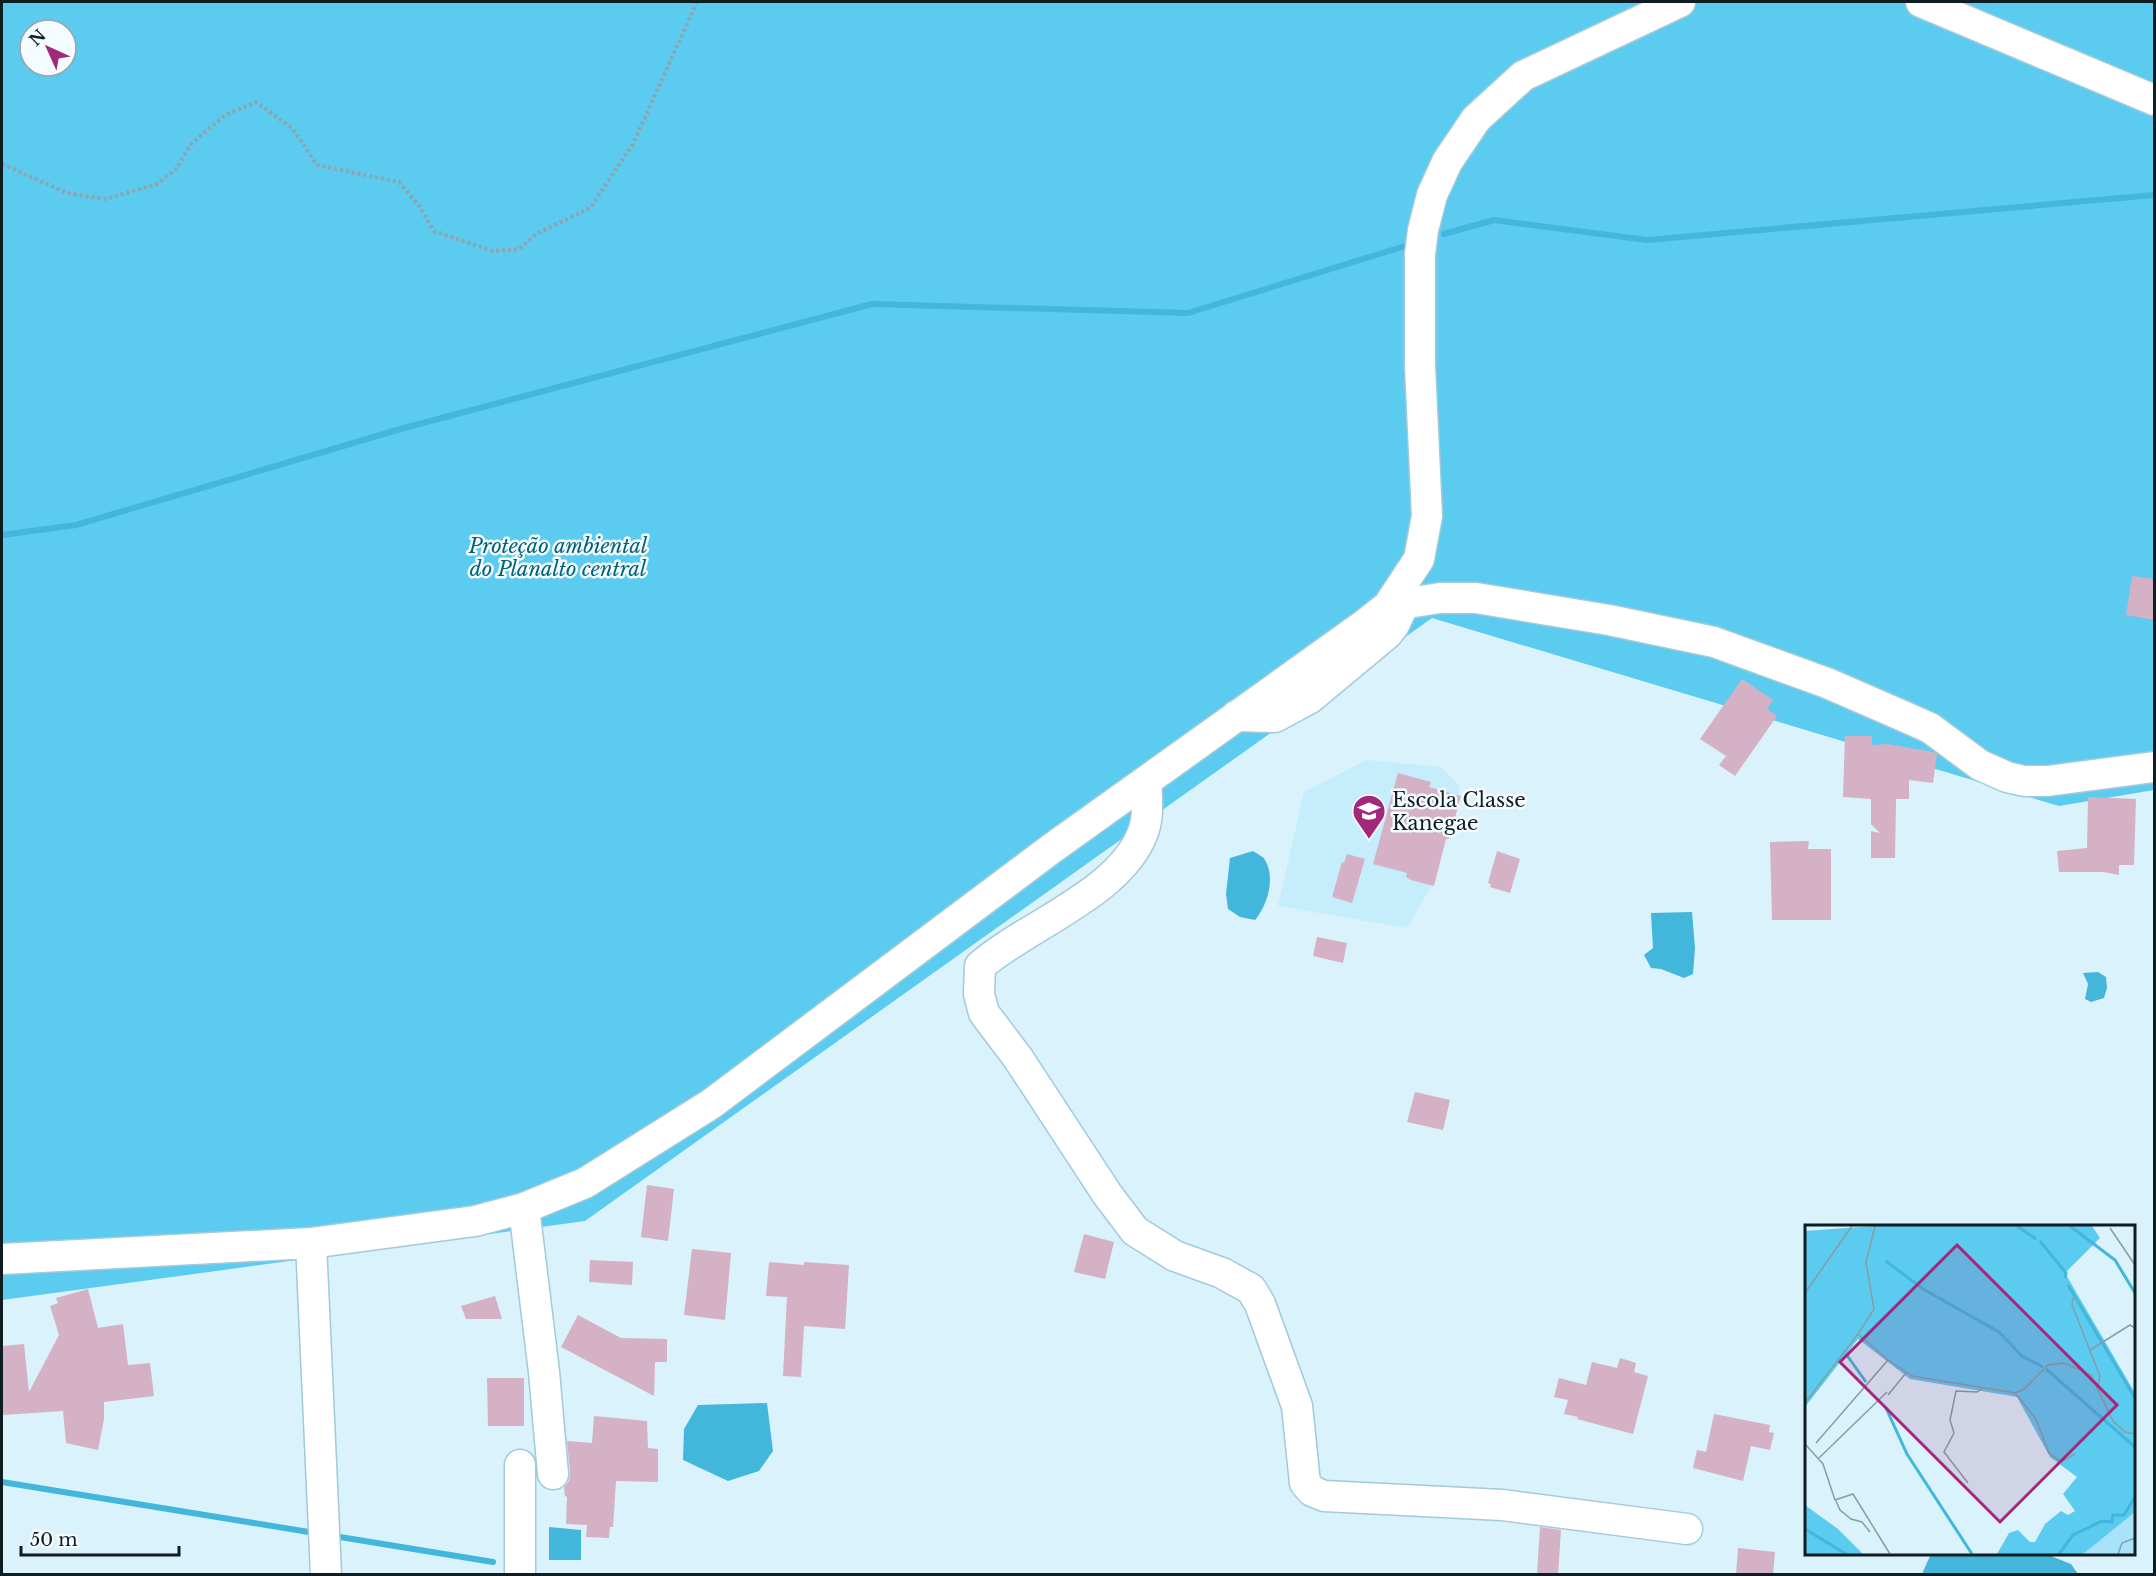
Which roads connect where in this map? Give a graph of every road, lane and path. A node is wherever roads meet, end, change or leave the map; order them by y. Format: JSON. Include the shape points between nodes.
{"nodes":[{"id":1,"x":697,"y":2,"type":"edge"},
{"id":2,"x":1680,"y":2,"type":"edge"},
{"id":3,"x":1921,"y":2,"type":"edge"},
{"id":4,"x":2154,"y":100,"type":"edge"},
{"id":5,"x":2,"y":164,"type":"edge"},
{"id":6,"x":1396,"y":605,"type":"junction"},
{"id":7,"x":2154,"y":767,"type":"edge"},
{"id":8,"x":1146,"y":781,"type":"junction"},
{"id":9,"x":524,"y":1208,"type":"junction"},
{"id":10,"x":311,"y":1243,"type":"junction"},
{"id":11,"x":2,"y":1259,"type":"edge"},
{"id":12,"x":520,"y":1465,"type":"dead end"},
{"id":13,"x":553,"y":1474,"type":"dead end"},
{"id":14,"x":1687,"y":1528,"type":"dead end"},
{"id":15,"x":326,"y":1575,"type":"edge"},
{"id":16,"x":520,"y":1575,"type":"edge"}],
"edges":[{"from":1,"to":5,"type":"path","via":[[633,144],[590,208],[536,234],[519,249],[493,251],[434,231],[399,182],[317,165],[292,128],[255,102],[225,115],[191,144],[177,168],[157,184],[105,199],[67,193]]},
{"from":2,"to":6,"type":"street","via":[[1523,76],[1476,119],[1447,162],[1432,195],[1420,254],[1427,516],[1419,559]]},
{"from":3,"to":4,"type":"street"},
{"from":6,"to":7,"type":"street","via":[[1440,598],[1476,598],[1714,642],[1827,683],[1930,728],[1980,765],[2024,781],[2048,782]]},
{"from":6,"to":8,"type":"street"},
{"from":8,"to":9,"type":"street","via":[[711,1104],[585,1183]]},
{"from":8,"to":14,"type":"street","via":[[1148,806],[1143,832],[1130,858],[1087,895],[980,966],[979,994],[984,1013],[1136,1231],[1175,1256],[1251,1289],[1268,1323],[1297,1406],[1305,1483],[1324,1496],[1502,1505]]},
{"from":9,"to":10,"type":"street","via":[[475,1221]]},
{"from":9,"to":13,"type":"street"},
{"from":10,"to":11,"type":"street"},
{"from":10,"to":15,"type":"street"},
{"from":12,"to":16,"type":"street"}]}
